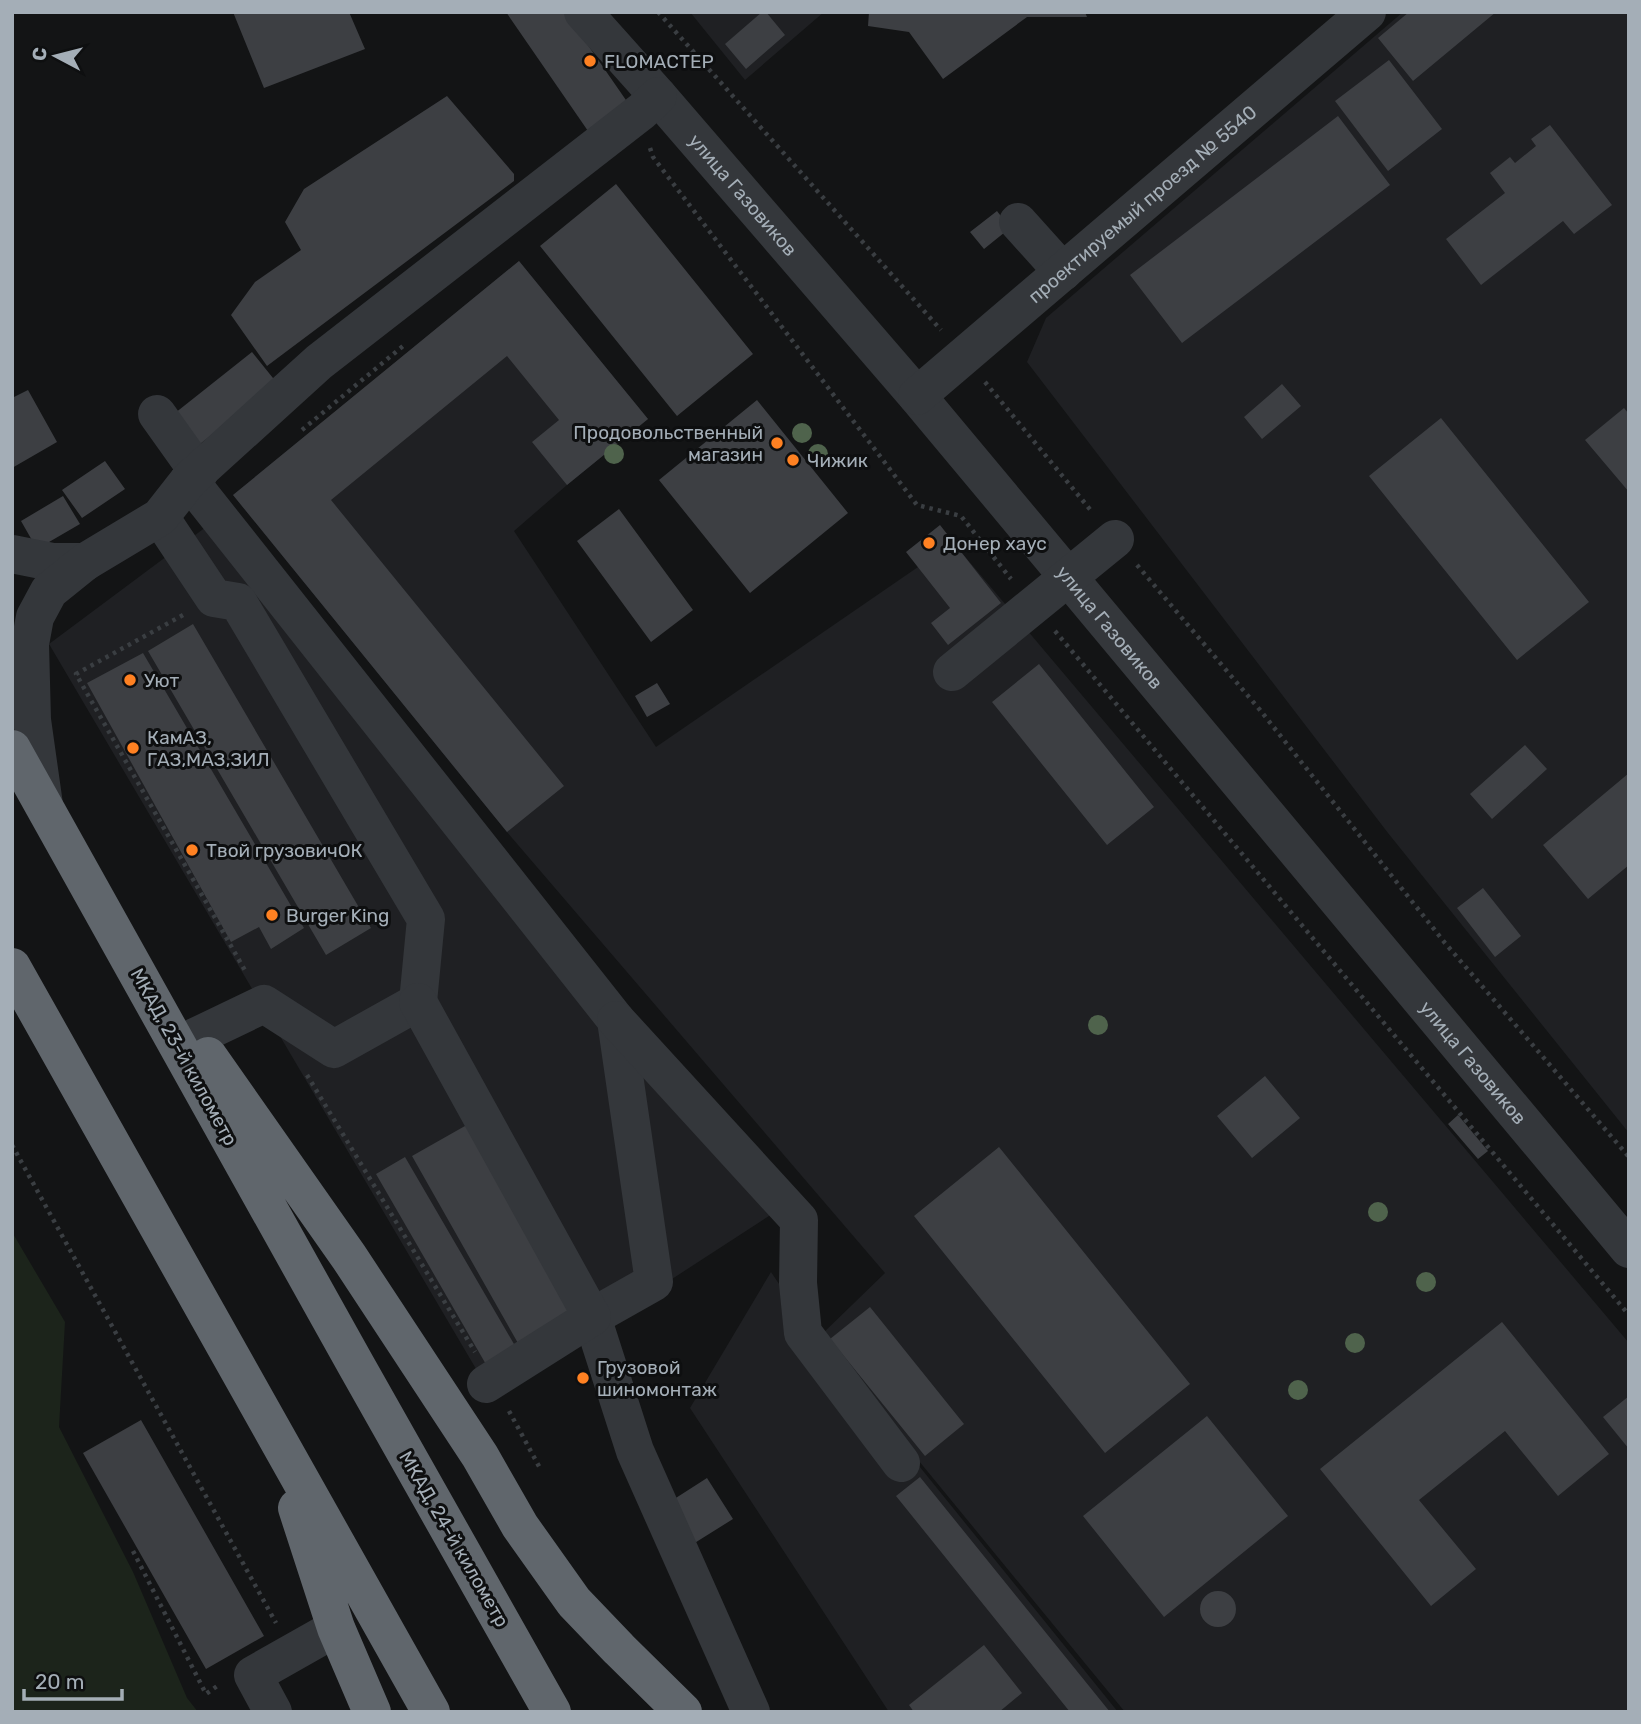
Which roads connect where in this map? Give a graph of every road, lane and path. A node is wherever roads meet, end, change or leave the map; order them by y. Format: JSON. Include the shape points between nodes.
{"nodes":[{"id":1,"x":583,"y":12,"type":"edge"},
{"id":2,"x":658,"y":12,"type":"edge"},
{"id":3,"x":1367,"y":12,"type":"edge"},
{"id":4,"x":650,"y":104,"type":"junction"},
{"id":5,"x":1018,"y":222,"type":"dead end"},
{"id":6,"x":1063,"y":272,"type":"junction"},
{"id":7,"x":964,"y":356,"type":"junction"},
{"id":8,"x":917,"y":396,"type":"junction"},
{"id":9,"x":157,"y":414,"type":"dead end"},
{"id":10,"x":194,"y":477,"type":"junction"},
{"id":11,"x":160,"y":517,"type":"junction"},
{"id":12,"x":1115,"y":539,"type":"junction"},
{"id":13,"x":12,"y":554,"type":"edge"},
{"id":14,"x":85,"y":562,"type":"junction"},
{"id":15,"x":1068,"y":576,"type":"junction"},
{"id":16,"x":1032,"y":605,"type":"junction"},
{"id":17,"x":952,"y":672,"type":"dead end"},
{"id":18,"x":12,"y":749,"type":"edge"},
{"id":19,"x":44,"y":806,"type":"junction"},
{"id":20,"x":111,"y":925,"type":"junction"},
{"id":21,"x":12,"y":967,"type":"edge"},
{"id":22,"x":418,"y":1002,"type":"junction"},
{"id":23,"x":616,"y":1020,"type":"junction"},
{"id":24,"x":195,"y":1037,"type":"junction"},
{"id":25,"x":12,"y":1145,"type":"edge"},
{"id":26,"x":1629,"y":1157,"type":"edge"},
{"id":27,"x":1629,"y":1249,"type":"edge"},
{"id":28,"x":1629,"y":1315,"type":"edge"},
{"id":29,"x":592,"y":1317,"type":"junction"},
{"id":30,"x":356,"y":1365,"type":"joint"},
{"id":31,"x":486,"y":1384,"type":"dead end"},
{"id":32,"x":268,"y":1423,"type":"junction"},
{"id":33,"x":901,"y":1463,"type":"dead end"},
{"id":34,"x":133,"y":1551,"type":"dead end"},
{"id":35,"x":336,"y":1628,"type":"junction"},
{"id":36,"x":279,"y":1630,"type":"dead end"},
{"id":37,"x":229,"y":1679,"type":"dead end"},
{"id":38,"x":273,"y":1712,"type":"edge"},
{"id":39,"x":372,"y":1712,"type":"edge"},
{"id":40,"x":431,"y":1712,"type":"edge"},
{"id":41,"x":552,"y":1712,"type":"edge"},
{"id":42,"x":683,"y":1712,"type":"edge"},
{"id":43,"x":751,"y":1712,"type":"edge"}],
"edges":[{"from":1,"to":4,"type":"street","name":"улица Газовиков"},
{"from":2,"to":7,"type":"path"},
{"from":3,"to":6,"type":"street","name":"проектируемый проезд № 5540"},
{"from":4,"to":8,"type":"street","name":"улица Газовиков"},
{"from":4,"to":10,"type":"street","via":[[319,362]]},
{"from":4,"to":16,"type":"path","via":[[653,157],[917,505],[961,516]]},
{"from":5,"to":6,"type":"street"},
{"from":6,"to":7,"type":"street","name":"проектируемый проезд № 5540"},
{"from":7,"to":8,"type":"street","name":"проектируемый проезд № 5540"},
{"from":7,"to":12,"type":"path"},
{"from":8,"to":15,"type":"street","name":"улица Газовиков"},
{"from":9,"to":10,"type":"street"},
{"from":10,"to":11,"type":"street"},
{"from":10,"to":23,"type":"street"},
{"from":11,"to":14,"type":"street"},
{"from":11,"to":22,"type":"street","via":[[214,598],[238,602],[425,919]]},
{"from":12,"to":15,"type":"street"},
{"from":12,"to":26,"type":"path","via":[[1260,710],[1445,943]]},
{"from":13,"to":14,"type":"street","via":[[52,562]]},
{"from":14,"to":19,"type":"street","via":[[49,591],[35,618],[30,644],[32,720]]},
{"from":15,"to":16,"type":"street"},
{"from":15,"to":27,"type":"street","name":"улица Газовиков"},
{"from":16,"to":17,"type":"street"},
{"from":16,"to":28,"type":"path"},
{"from":18,"to":19,"type":"highway","name":"МКАД, 23-й километр"},
{"from":19,"to":20,"type":"highway","name":"МКАД, 23-й километр"},
{"from":20,"to":24,"type":"highway"},
{"from":20,"to":30,"type":"highway","name":"МКАД, 23-й километр"},
{"from":21,"to":32,"type":"highway"},
{"from":22,"to":24,"type":"street","via":[[334,1049],[264,1004]]},
{"from":22,"to":29,"type":"street"},
{"from":23,"to":29,"type":"street","via":[[654,1283]]},
{"from":23,"to":33,"type":"street","via":[[799,1220],[803,1333]]},
{"from":24,"to":42,"type":"highway","via":[[349,1257],[480,1455],[520,1526],[574,1602]]},
{"from":25,"to":36,"type":"path"},
{"from":29,"to":31,"type":"street"},
{"from":29,"to":43,"type":"street","via":[[635,1451]]},
{"from":30,"to":41,"type":"highway","name":"МКАД, 24-й километр"},
{"from":32,"to":35,"type":"highway"},
{"from":32,"to":40,"type":"highway"},
{"from":34,"to":37,"type":"path","via":[[206,1694]]},
{"from":35,"to":38,"type":"street","via":[[253,1675]]},
{"from":35,"to":39,"type":"highway"}]}
